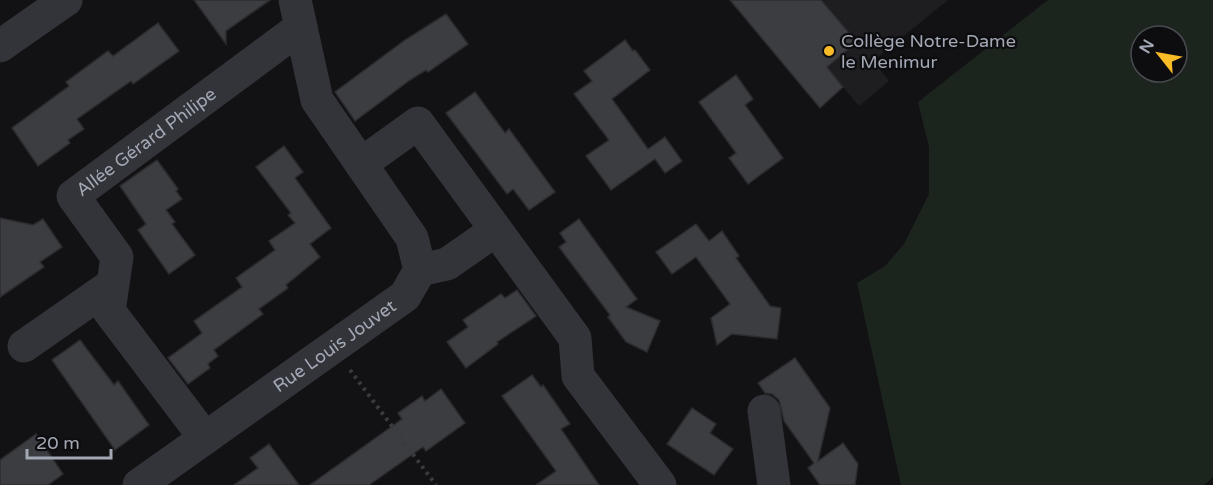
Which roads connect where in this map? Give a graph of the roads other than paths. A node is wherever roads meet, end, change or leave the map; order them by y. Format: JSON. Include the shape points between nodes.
{"nodes":[{"id":1,"x":66,"y":0,"type":"edge"},
{"id":2,"x":298,"y":14,"type":"edge"},
{"id":3,"x":0,"y":46,"type":"edge"},
{"id":4,"x":361,"y":164,"type":"junction"},
{"id":5,"x":496,"y":230,"type":"junction"},
{"id":6,"x":420,"y":270,"type":"junction"},
{"id":7,"x":113,"y":284,"type":"junction"},
{"id":8,"x":24,"y":346,"type":"dead end"},
{"id":9,"x":764,"y":411,"type":"dead end"},
{"id":10,"x":205,"y":438,"type":"junction"},
{"id":11,"x":139,"y":485,"type":"edge"},
{"id":12,"x":660,"y":485,"type":"edge"},
{"id":13,"x":774,"y":485,"type":"edge"}],
"edges":[{"from":1,"to":3,"type":"street"},
{"from":2,"to":4,"type":"street","via":[[317,100]]},
{"from":2,"to":7,"type":"street","name":"Allée Gérard Philipe","via":[[73,196],[117,257]]},
{"from":4,"to":5,"type":"street","via":[[418,123]]},
{"from":4,"to":6,"type":"street","via":[[412,238]]},
{"from":5,"to":6,"type":"street","via":[[447,264]]},
{"from":5,"to":12,"type":"street","via":[[574,338],[578,376]]},
{"from":6,"to":10,"type":"street","name":"Rue Louis Jouvet","via":[[405,296]]},
{"from":7,"to":8,"type":"street"},
{"from":7,"to":10,"type":"street","name":"Allée Gérard Philipe","via":[[109,310]]},
{"from":9,"to":13,"type":"street"},
{"from":10,"to":11,"type":"street","name":"Rue Louis Jouvet"}]}
